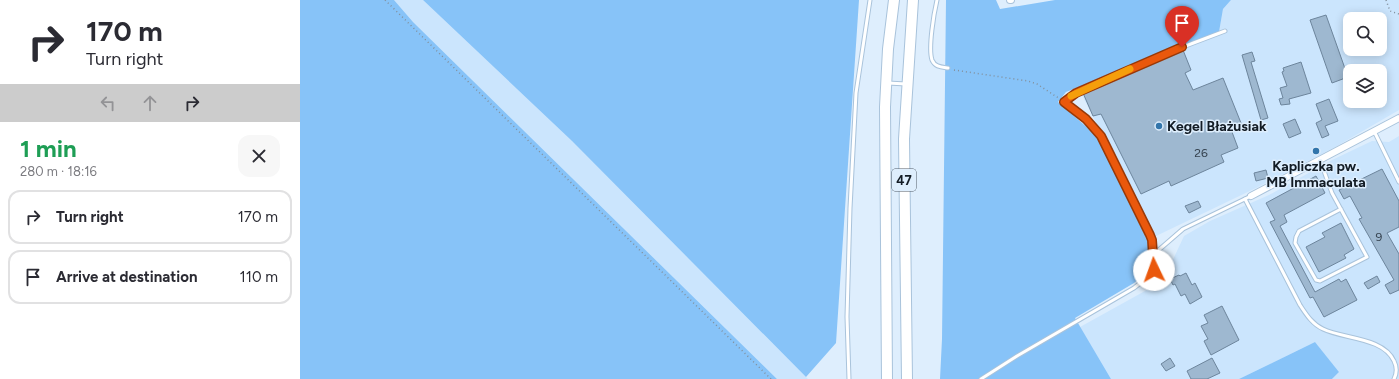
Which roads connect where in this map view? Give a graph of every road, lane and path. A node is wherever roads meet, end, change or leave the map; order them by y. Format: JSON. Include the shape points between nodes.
{"nodes":[{"id":1,"x":385,"y":0,"type":"edge"},
{"id":2,"x":870,"y":0,"type":"edge"},
{"id":3,"x":894,"y":0,"type":"edge"},
{"id":4,"x":913,"y":0,"type":"edge"},
{"id":5,"x":936,"y":0,"type":"edge"},
{"id":6,"x":1386,"y":0,"type":"edge"},
{"id":7,"x":1399,"y":14,"type":"edge"},
{"id":8,"x":1225,"y":31,"type":"dead end"},
{"id":9,"x":948,"y":68,"type":"joint"},
{"id":10,"x":886,"y":83,"type":"junction"},
{"id":11,"x":907,"y":84,"type":"junction"},
{"id":12,"x":1064,"y":102,"type":"junction"},
{"id":13,"x":1399,"y":118,"type":"edge"},
{"id":14,"x":1374,"y":131,"type":"junction"},
{"id":15,"x":1320,"y":160,"type":"junction"},
{"id":16,"x":1399,"y":182,"type":"edge"},
{"id":17,"x":1248,"y":197,"type":"junction"},
{"id":18,"x":1341,"y":209,"type":"junction"},
{"id":19,"x":1153,"y":255,"type":"junction"},
{"id":20,"x":771,"y":379,"type":"edge"},
{"id":21,"x":848,"y":379,"type":"edge"},
{"id":22,"x":887,"y":379,"type":"edge"},
{"id":23,"x":907,"y":379,"type":"edge"},
{"id":24,"x":981,"y":379,"type":"edge"},
{"id":25,"x":1394,"y":379,"type":"edge"}],
"edges":[{"from":1,"to":20,"type":"path"},
{"from":2,"to":21,"type":"lane","via":[[856,93],[848,263]]},
{"from":3,"to":10,"type":"main road","number":"47"},
{"from":4,"to":11,"type":"main road","number":"47"},
{"from":5,"to":9,"type":"lane","via":[[932,60],[940,67]]},
{"from":6,"to":7,"type":"path","via":[[1390,11]]},
{"from":8,"to":12,"type":"lane","via":[[1154,58],[1076,93]]},
{"from":9,"to":12,"type":"path","via":[[1028,81]]},
{"from":10,"to":11,"type":"lane"},
{"from":10,"to":22,"type":"main road","number":"47"},
{"from":11,"to":23,"type":"main road","number":"47","via":[[904,146]]},
{"from":12,"to":19,"type":"lane","via":[[1086,119],[1101,136],[1150,235]]},
{"from":13,"to":14,"type":"street"},
{"from":14,"to":15,"type":"street"},
{"from":14,"to":16,"type":"lane"},
{"from":15,"to":17,"type":"street"},
{"from":15,"to":18,"type":"lane"},
{"from":17,"to":19,"type":"lane","via":[[1183,229]]},
{"from":17,"to":25,"type":"lane","via":[[1308,317],[1324,330],[1377,345],[1392,357],[1395,363]]},
{"from":18,"to":18,"type":"lane","via":[[1367,257],[1320,281],[1316,280],[1295,243],[1296,237],[1299,231]]},
{"from":19,"to":24,"type":"lane","via":[[1154,270],[1134,288]]}]}
